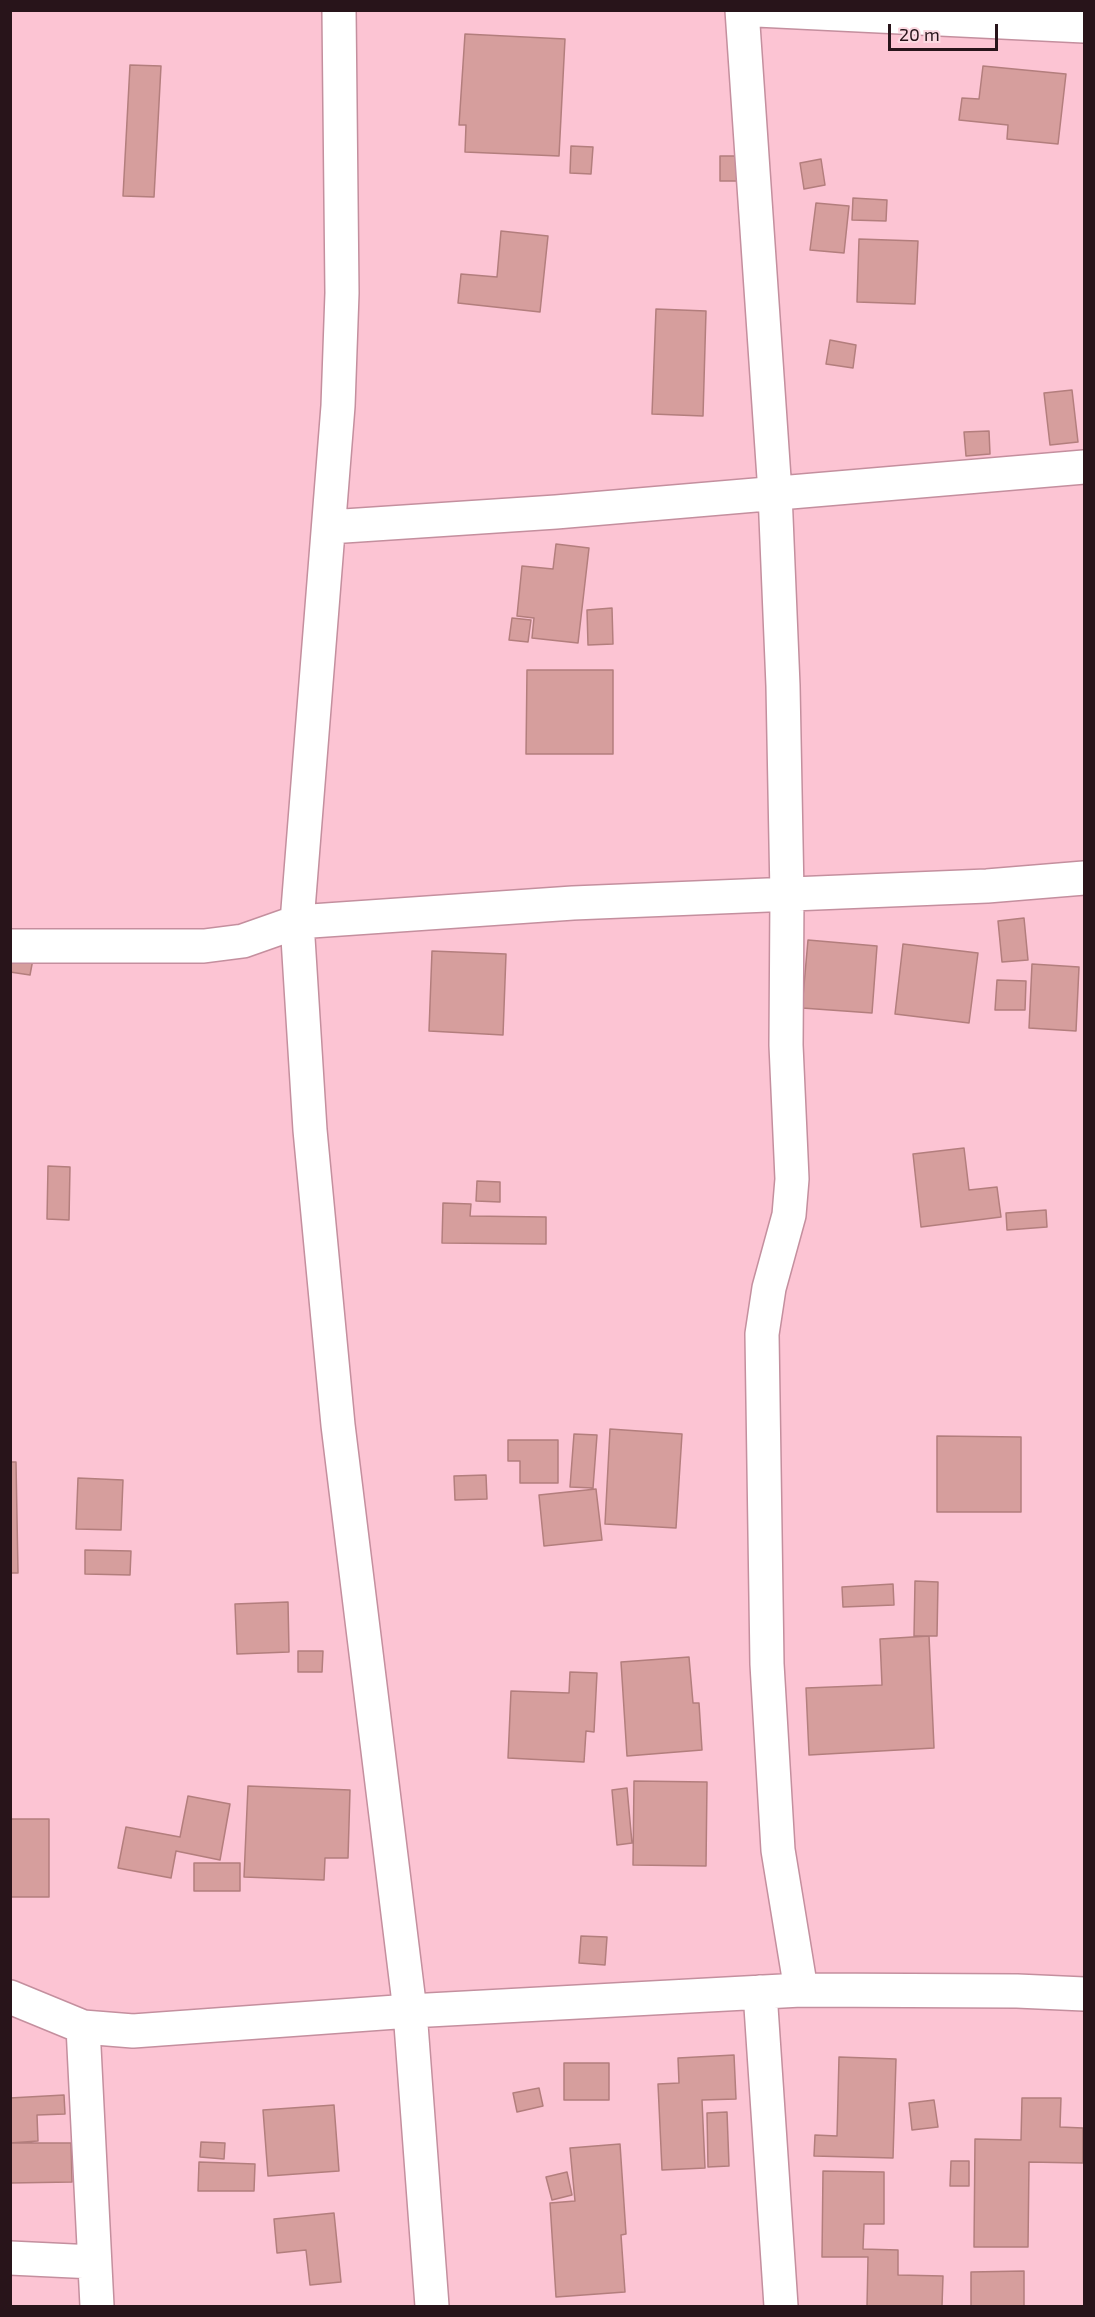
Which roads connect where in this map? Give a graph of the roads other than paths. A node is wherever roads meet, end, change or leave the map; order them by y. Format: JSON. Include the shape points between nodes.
{"nodes":[{"id":1,"x":339,"y":10,"type":"edge"},
{"id":2,"x":742,"y":10,"type":"edge"},
{"id":3,"x":757,"y":10,"type":"edge"},
{"id":4,"x":1084,"y":26,"type":"edge"},
{"id":5,"x":1084,"y":467,"type":"edge"},
{"id":6,"x":775,"y":493,"type":"junction"},
{"id":7,"x":329,"y":526,"type":"junction"},
{"id":8,"x":1084,"y":878,"type":"edge"},
{"id":9,"x":787,"y":895,"type":"junction"},
{"id":10,"x":297,"y":922,"type":"junction"},
{"id":11,"x":10,"y":945,"type":"edge"},
{"id":12,"x":801,"y":1990,"type":"junction"},
{"id":13,"x":760,"y":1992,"type":"junction"},
{"id":14,"x":1084,"y":1994,"type":"edge"},
{"id":15,"x":10,"y":1997,"type":"edge"},
{"id":16,"x":410,"y":2011,"type":"junction"},
{"id":17,"x":83,"y":2027,"type":"junction"},
{"id":18,"x":10,"y":2258,"type":"edge"},
{"id":19,"x":94,"y":2262,"type":"junction"},
{"id":20,"x":97,"y":2307,"type":"edge"},
{"id":21,"x":432,"y":2307,"type":"edge"},
{"id":22,"x":781,"y":2307,"type":"edge"}],
"edges":[{"from":1,"to":7,"type":"street","via":[[342,293]]},
{"from":2,"to":6,"type":"street"},
{"from":3,"to":4,"type":"street"},
{"from":5,"to":6,"type":"street"},
{"from":6,"to":7,"type":"street"},
{"from":6,"to":9,"type":"street"},
{"from":7,"to":10,"type":"street"},
{"from":8,"to":9,"type":"street"},
{"from":9,"to":10,"type":"street","via":[[573,903]]},
{"from":9,"to":12,"type":"street","via":[[786,1045],[792,1179],[789,1215],[769,1288],[762,1334],[769,1688],[778,1850]]},
{"from":10,"to":11,"type":"street","via":[[243,940],[204,946]]},
{"from":10,"to":16,"type":"street","via":[[310,1130],[338,1425]]},
{"from":12,"to":13,"type":"street"},
{"from":12,"to":14,"type":"street"},
{"from":13,"to":16,"type":"street"},
{"from":13,"to":22,"type":"street"},
{"from":15,"to":17,"type":"street"},
{"from":16,"to":17,"type":"street","via":[[133,2031]]},
{"from":16,"to":21,"type":"street"},
{"from":17,"to":19,"type":"street"},
{"from":18,"to":19,"type":"street"},
{"from":19,"to":20,"type":"street"}]}
